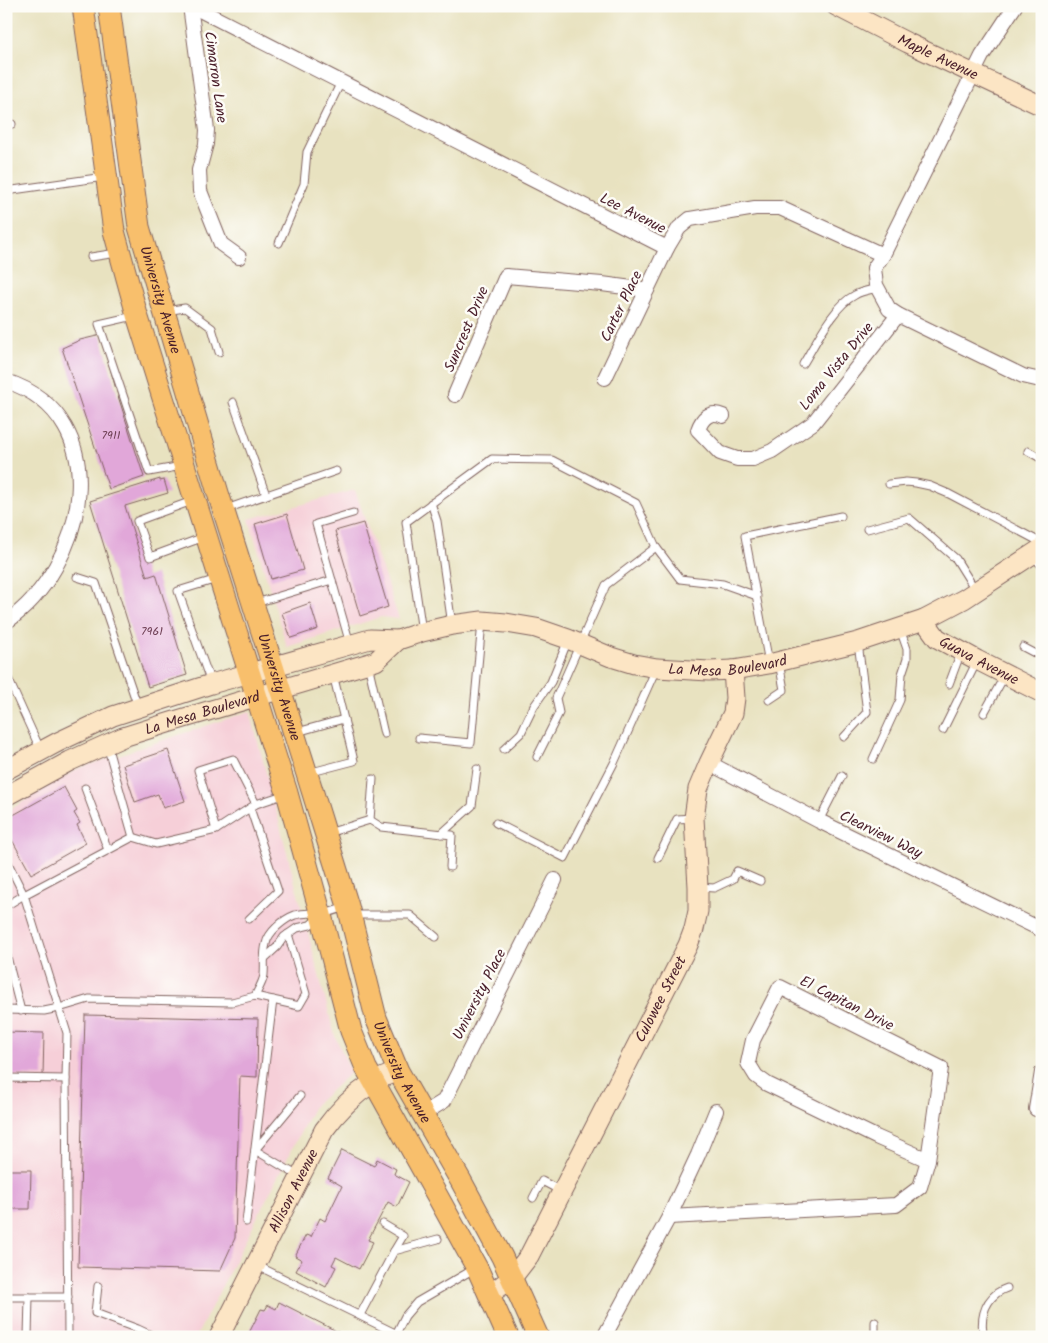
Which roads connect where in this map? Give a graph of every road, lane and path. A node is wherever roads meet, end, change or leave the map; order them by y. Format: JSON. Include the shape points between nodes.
{"nodes":[{"id":1,"x":83,"y":6,"type":"edge"},
{"id":2,"x":109,"y":6,"type":"edge"},
{"id":3,"x":191,"y":6,"type":"edge"},
{"id":4,"x":836,"y":6,"type":"edge"},
{"id":5,"x":1015,"y":6,"type":"edge"},
{"id":6,"x":973,"y":74,"type":"junction"},
{"id":7,"x":341,"y":82,"type":"junction"},
{"id":8,"x":1042,"y":106,"type":"edge"},
{"id":9,"x":107,"y":176,"type":"junction"},
{"id":10,"x":6,"y":191,"type":"edge"},
{"id":11,"x":279,"y":243,"type":"dead end"},
{"id":12,"x":667,"y":248,"type":"junction"},
{"id":13,"x":120,"y":253,"type":"junction"},
{"id":14,"x":883,"y":255,"type":"junction"},
{"id":15,"x":91,"y":257,"type":"dead end"},
{"id":16,"x":240,"y":257,"type":"dead end"},
{"id":17,"x":878,"y":288,"type":"junction"},
{"id":18,"x":647,"y":290,"type":"junction"},
{"id":19,"x":165,"y":312,"type":"junction"},
{"id":20,"x":137,"y":315,"type":"junction"},
{"id":21,"x":898,"y":315,"type":"junction"},
{"id":22,"x":219,"y":352,"type":"dead end"},
{"id":23,"x":803,"y":364,"type":"dead end"},
{"id":24,"x":604,"y":378,"type":"dead end"},
{"id":25,"x":1042,"y":378,"type":"edge"},
{"id":26,"x":6,"y":381,"type":"edge"},
{"id":27,"x":455,"y":394,"type":"dead end"},
{"id":28,"x":233,"y":402,"type":"dead end"},
{"id":29,"x":723,"y":416,"type":"dead end"},
{"id":30,"x":1028,"y":451,"type":"dead end"},
{"id":31,"x":1042,"y":459,"type":"edge"},
{"id":32,"x":184,"y":466,"type":"junction"},
{"id":33,"x":336,"y":471,"type":"dead end"},
{"id":34,"x":889,"y":484,"type":"dead end"},
{"id":35,"x":266,"y":495,"type":"junction"},
{"id":36,"x":195,"y":500,"type":"junction"},
{"id":37,"x":431,"y":503,"type":"junction"},
{"id":38,"x":224,"y":510,"type":"junction"},
{"id":39,"x":353,"y":513,"type":"dead end"},
{"id":40,"x":841,"y":516,"type":"dead end"},
{"id":41,"x":868,"y":528,"type":"dead end"},
{"id":42,"x":207,"y":536,"type":"junction"},
{"id":43,"x":656,"y":547,"type":"junction"},
{"id":44,"x":1039,"y":553,"type":"edge"},
{"id":45,"x":77,"y":577,"type":"dead end"},
{"id":46,"x":220,"y":578,"type":"junction"},
{"id":47,"x":332,"y":580,"type":"junction"},
{"id":48,"x":976,"y":592,"type":"junction"},
{"id":49,"x":757,"y":596,"type":"junction"},
{"id":50,"x":253,"y":603,"type":"junction"},
{"id":51,"x":924,"y":620,"type":"junction"},
{"id":52,"x":482,"y":621,"type":"junction"},
{"id":53,"x":6,"y":622,"type":"edge"},
{"id":54,"x":452,"y":625,"type":"junction"},
{"id":55,"x":900,"y":628,"type":"junction"},
{"id":56,"x":422,"y":632,"type":"junction"},
{"id":57,"x":398,"y":640,"type":"junction"},
{"id":58,"x":574,"y":642,"type":"junction"},
{"id":59,"x":858,"y":642,"type":"junction"},
{"id":60,"x":350,"y":644,"type":"junction"},
{"id":61,"x":1023,"y":646,"type":"dead end"},
{"id":62,"x":969,"y":656,"type":"junction"},
{"id":63,"x":1042,"y":657,"type":"edge"},
{"id":64,"x":774,"y":662,"type":"junction"},
{"id":65,"x":368,"y":664,"type":"junction"},
{"id":66,"x":273,"y":666,"type":"junction"},
{"id":67,"x":657,"y":668,"type":"junction"},
{"id":68,"x":733,"y":670,"type":"junction"},
{"id":69,"x":250,"y":673,"type":"junction"},
{"id":70,"x":333,"y":674,"type":"junction"},
{"id":71,"x":1005,"y":674,"type":"junction"},
{"id":72,"x":7,"y":676,"type":"edge"},
{"id":73,"x":211,"y":684,"type":"junction"},
{"id":74,"x":948,"y":684,"type":"dead end"},
{"id":75,"x":280,"y":689,"type":"junction"},
{"id":76,"x":1042,"y":693,"type":"edge"},
{"id":77,"x":257,"y":696,"type":"junction"},
{"id":78,"x":769,"y":700,"type":"dead end"},
{"id":79,"x":138,"y":707,"type":"junction"},
{"id":80,"x":984,"y":713,"type":"dead end"},
{"id":81,"x":344,"y":719,"type":"junction"},
{"id":82,"x":943,"y":730,"type":"dead end"},
{"id":83,"x":294,"y":732,"type":"junction"},
{"id":84,"x":384,"y":734,"type":"dead end"},
{"id":85,"x":844,"y":737,"type":"dead end"},
{"id":86,"x":419,"y":738,"type":"dead end"},
{"id":87,"x":107,"y":744,"type":"junction"},
{"id":88,"x":504,"y":749,"type":"dead end"},
{"id":89,"x":42,"y":751,"type":"junction"},
{"id":90,"x":538,"y":757,"type":"dead end"},
{"id":91,"x":873,"y":759,"type":"dead end"},
{"id":92,"x":709,"y":763,"type":"junction"},
{"id":93,"x":477,"y":769,"type":"dead end"},
{"id":94,"x":6,"y":770,"type":"edge"},
{"id":95,"x":307,"y":774,"type":"junction"},
{"id":96,"x":842,"y":776,"type":"dead end"},
{"id":97,"x":373,"y":779,"type":"dead end"},
{"id":98,"x":85,"y":788,"type":"dead end"},
{"id":99,"x":287,"y":793,"type":"junction"},
{"id":100,"x":6,"y":796,"type":"edge"},
{"id":101,"x":253,"y":806,"type":"junction"},
{"id":102,"x":694,"y":818,"type":"junction"},
{"id":103,"x":370,"y":820,"type":"junction"},
{"id":104,"x":819,"y":821,"type":"junction"},
{"id":105,"x":496,"y":823,"type":"dead end"},
{"id":106,"x":216,"y":830,"type":"junction"},
{"id":107,"x":326,"y":833,"type":"junction"},
{"id":108,"x":442,"y":834,"type":"junction"},
{"id":109,"x":133,"y":837,"type":"junction"},
{"id":110,"x":108,"y":850,"type":"junction"},
{"id":111,"x":658,"y":858,"type":"dead end"},
{"id":112,"x":6,"y":859,"type":"edge"},
{"id":113,"x":450,"y":867,"type":"dead end"},
{"id":114,"x":555,"y":880,"type":"dead end"},
{"id":115,"x":760,"y":881,"type":"dead end"},
{"id":116,"x":698,"y":887,"type":"junction"},
{"id":117,"x":24,"y":895,"type":"junction"},
{"id":118,"x":6,"y":906,"type":"edge"},
{"id":119,"x":349,"y":911,"type":"junction"},
{"id":120,"x":321,"y":915,"type":"junction"},
{"id":121,"x":249,"y":919,"type":"dead end"},
{"id":122,"x":1042,"y":930,"type":"edge"},
{"id":123,"x":288,"y":934,"type":"junction"},
{"id":124,"x":436,"y":937,"type":"dead end"},
{"id":125,"x":6,"y":953,"type":"edge"},
{"id":126,"x":264,"y":958,"type":"junction"},
{"id":127,"x":255,"y":996,"type":"junction"},
{"id":128,"x":273,"y":1000,"type":"junction"},
{"id":129,"x":59,"y":1008,"type":"junction"},
{"id":130,"x":6,"y":1010,"type":"edge"},
{"id":131,"x":22,"y":1011,"type":"junction"},
{"id":132,"x":398,"y":1071,"type":"junction"},
{"id":133,"x":1042,"y":1072,"type":"edge"},
{"id":134,"x":6,"y":1078,"type":"edge"},
{"id":135,"x":66,"y":1079,"type":"junction"},
{"id":136,"x":373,"y":1082,"type":"junction"},
{"id":137,"x":300,"y":1096,"type":"dead end"},
{"id":138,"x":1036,"y":1109,"type":"dead end"},
{"id":139,"x":716,"y":1111,"type":"dead end"},
{"id":140,"x":423,"y":1114,"type":"junction"},
{"id":141,"x":255,"y":1150,"type":"junction"},
{"id":142,"x":928,"y":1160,"type":"junction"},
{"id":143,"x":300,"y":1177,"type":"junction"},
{"id":144,"x":562,"y":1191,"type":"junction"},
{"id":145,"x":533,"y":1198,"type":"dead end"},
{"id":146,"x":669,"y":1217,"type":"junction"},
{"id":147,"x":246,"y":1222,"type":"dead end"},
{"id":148,"x":383,"y":1224,"type":"dead end"},
{"id":149,"x":438,"y":1239,"type":"dead end"},
{"id":150,"x":394,"y":1251,"type":"junction"},
{"id":151,"x":256,"y":1265,"type":"junction"},
{"id":152,"x":476,"y":1268,"type":"junction"},
{"id":153,"x":512,"y":1278,"type":"junction"},
{"id":154,"x":98,"y":1286,"type":"dead end"},
{"id":155,"x":1007,"y":1288,"type":"dead end"},
{"id":156,"x":489,"y":1295,"type":"junction"},
{"id":157,"x":6,"y":1297,"type":"edge"},
{"id":158,"x":29,"y":1297,"type":"junction"},
{"id":159,"x":68,"y":1297,"type":"junction"},
{"id":160,"x":360,"y":1315,"type":"junction"},
{"id":161,"x":875,"y":1322,"type":"dead end"},
{"id":162,"x":396,"y":1335,"type":"edge"},
{"id":163,"x":28,"y":1337,"type":"edge"},
{"id":164,"x":68,"y":1337,"type":"edge"},
{"id":165,"x":155,"y":1337,"type":"edge"},
{"id":166,"x":220,"y":1337,"type":"edge"},
{"id":167,"x":508,"y":1337,"type":"edge"},
{"id":168,"x":538,"y":1337,"type":"edge"},
{"id":169,"x":604,"y":1337,"type":"edge"},
{"id":170,"x":875,"y":1337,"type":"edge"},
{"id":171,"x":984,"y":1337,"type":"edge"}],
"edges":[{"from":1,"to":9,"type":"main road","name":"University Avenue"},
{"from":2,"to":19,"type":"main road","name":"University Avenue","via":[[139,227]]},
{"from":3,"to":7,"type":"street","name":"Lee Avenue"},
{"from":3,"to":16,"type":"street","name":"Cimarron Lane","via":[[207,130],[199,170],[200,191],[221,244]]},
{"from":4,"to":6,"type":"main road","name":"Maple Avenue"},
{"from":5,"to":6,"type":"street"},
{"from":6,"to":8,"type":"main road","name":"Maple Avenue"},
{"from":6,"to":14,"type":"street"},
{"from":7,"to":11,"type":"lane","via":[[307,152],[304,184]]},
{"from":7,"to":12,"type":"street","name":"Lee Avenue"},
{"from":9,"to":10,"type":"lane"},
{"from":9,"to":13,"type":"main road","name":"University Avenue"},
{"from":12,"to":14,"type":"street","name":"Lee Avenue","via":[[679,228],[690,219],[755,208],[780,208]]},
{"from":12,"to":18,"type":"street","name":"Carter Place"},
{"from":13,"to":15,"type":"lane"},
{"from":13,"to":20,"type":"main road","name":"University Avenue"},
{"from":14,"to":17,"type":"street","via":[[874,268]]},
{"from":17,"to":21,"type":"street","via":[[889,309]]},
{"from":17,"to":23,"type":"lane","via":[[856,294],[844,302]]},
{"from":18,"to":24,"type":"street","name":"Carter Place"},
{"from":18,"to":27,"type":"street","name":"Suncrest Drive","via":[[506,276]]},
{"from":19,"to":22,"type":"lane","via":[[185,308],[212,328]]},
{"from":19,"to":38,"type":"main road","name":"University Avenue"},
{"from":20,"to":32,"type":"main road","name":"University Avenue"},
{"from":20,"to":32,"type":"lane","via":[[99,324],[149,472]]},
{"from":21,"to":25,"type":"street","via":[[1023,376]]},
{"from":21,"to":29,"type":"street","name":"Loma Vista Drive","via":[[813,423],[772,451],[753,458],[737,458],[720,452],[698,430],[701,421],[710,415],[718,413]]},
{"from":26,"to":53,"type":"street","via":[[41,398],[59,416],[75,446],[79,482],[71,535],[57,567],[25,608]]},
{"from":28,"to":35,"type":"lane"},
{"from":30,"to":31,"type":"lane"},
{"from":32,"to":36,"type":"main road","name":"University Avenue"},
{"from":33,"to":35,"type":"lane"},
{"from":34,"to":44,"type":"lane","via":[[916,483],[949,494]]},
{"from":35,"to":38,"type":"lane"},
{"from":36,"to":42,"type":"main road","name":"University Avenue"},
{"from":36,"to":42,"type":"lane","via":[[136,521],[150,557]]},
{"from":37,"to":43,"type":"lane","via":[[492,459],[552,460],[636,503]]},
{"from":37,"to":54,"type":"lane","via":[[437,521]]},
{"from":37,"to":56,"type":"lane","via":[[406,522]]},
{"from":38,"to":50,"type":"main road","name":"University Avenue"},
{"from":39,"to":47,"type":"lane","via":[[316,524]]},
{"from":40,"to":49,"type":"lane","via":[[746,536]]},
{"from":41,"to":48,"type":"lane","via":[[909,518],[956,559]]},
{"from":42,"to":46,"type":"main road","name":"University Avenue"},
{"from":43,"to":49,"type":"lane","via":[[680,579],[723,584]]},
{"from":43,"to":58,"type":"lane","via":[[606,584]]},
{"from":44,"to":48,"type":"main road","name":"La Mesa Boulevard"},
{"from":45,"to":79,"type":"lane","via":[[96,584]]},
{"from":46,"to":69,"type":"main road","name":"University Avenue"},
{"from":46,"to":73,"type":"lane","via":[[178,591]]},
{"from":47,"to":50,"type":"lane"},
{"from":47,"to":60,"type":"lane"},
{"from":48,"to":51,"type":"main road","name":"La Mesa Boulevard"},
{"from":49,"to":64,"type":"lane"},
{"from":50,"to":66,"type":"main road","name":"University Avenue"},
{"from":51,"to":55,"type":"main road","name":"La Mesa Boulevard"},
{"from":51,"to":62,"type":"main road","name":"Guava Avenue","via":[[937,638]]},
{"from":52,"to":54,"type":"main road","name":"La Mesa Boulevard"},
{"from":52,"to":58,"type":"main road","name":"La Mesa Boulevard","via":[[536,628]]},
{"from":52,"to":86,"type":"lane","via":[[471,743]]},
{"from":54,"to":56,"type":"main road","name":"La Mesa Boulevard"},
{"from":55,"to":59,"type":"main road","name":"La Mesa Boulevard"},
{"from":55,"to":91,"type":"lane","via":[[907,649],[900,700]]},
{"from":56,"to":57,"type":"main road","name":"La Mesa Boulevard"},
{"from":57,"to":60,"type":"main road","name":"La Mesa Boulevard","via":[[370,639]]},
{"from":57,"to":65,"type":"main road","name":"La Mesa Boulevard","via":[[376,661]]},
{"from":58,"to":67,"type":"main road","name":"La Mesa Boulevard","via":[[611,657]]},
{"from":58,"to":88,"type":"lane","via":[[520,734]]},
{"from":58,"to":90,"type":"lane","via":[[556,698],[559,713]]},
{"from":59,"to":64,"type":"main road","name":"La Mesa Boulevard"},
{"from":59,"to":85,"type":"lane","via":[[867,712]]},
{"from":60,"to":66,"type":"main road","name":"La Mesa Boulevard"},
{"from":61,"to":63,"type":"lane"},
{"from":62,"to":71,"type":"main road","name":"Guava Avenue"},
{"from":62,"to":74,"type":"lane"},
{"from":62,"to":82,"type":"lane"},
{"from":64,"to":68,"type":"main road","name":"La Mesa Boulevard"},
{"from":64,"to":78,"type":"lane","via":[[784,690]]},
{"from":65,"to":70,"type":"main road","name":"La Mesa Boulevard"},
{"from":65,"to":84,"type":"lane"},
{"from":66,"to":69,"type":"main road","name":"La Mesa Boulevard"},
{"from":66,"to":75,"type":"main road","name":"University Avenue"},
{"from":67,"to":68,"type":"main road","name":"La Mesa Boulevard"},
{"from":67,"to":105,"type":"lane","via":[[614,763],[565,858]]},
{"from":68,"to":92,"type":"main road","name":"Culowee Street","via":[[733,712]]},
{"from":69,"to":73,"type":"main road","name":"La Mesa Boulevard"},
{"from":69,"to":77,"type":"main road","name":"University Avenue"},
{"from":70,"to":75,"type":"main road","name":"La Mesa Boulevard"},
{"from":70,"to":81,"type":"lane"},
{"from":71,"to":76,"type":"main road","name":"Guava Avenue"},
{"from":71,"to":80,"type":"lane"},
{"from":72,"to":89,"type":"lane"},
{"from":73,"to":79,"type":"main road","name":"La Mesa Boulevard"},
{"from":75,"to":77,"type":"main road","name":"La Mesa Boulevard"},
{"from":75,"to":83,"type":"main road","name":"University Avenue"},
{"from":77,"to":87,"type":"main road","name":"La Mesa Boulevard"},
{"from":77,"to":99,"type":"main road","name":"University Avenue"},
{"from":79,"to":89,"type":"main road","name":"La Mesa Boulevard"},
{"from":81,"to":83,"type":"lane"},
{"from":81,"to":95,"type":"lane","via":[[354,761]]},
{"from":83,"to":95,"type":"main road","name":"University Avenue"},
{"from":87,"to":100,"type":"main road","name":"La Mesa Boulevard"},
{"from":87,"to":109,"type":"lane"},
{"from":89,"to":94,"type":"main road","name":"La Mesa Boulevard"},
{"from":92,"to":102,"type":"main road","name":"Culowee Street","via":[[698,789]]},
{"from":92,"to":104,"type":"street","name":"Clearview Way"},
{"from":93,"to":108,"type":"lane","via":[[472,806]]},
{"from":95,"to":107,"type":"main road","name":"University Avenue"},
{"from":96,"to":104,"type":"lane"},
{"from":97,"to":103,"type":"lane"},
{"from":98,"to":110,"type":"lane"},
{"from":99,"to":101,"type":"lane"},
{"from":99,"to":120,"type":"main road","name":"University Avenue"},
{"from":101,"to":106,"type":"lane"},
{"from":101,"to":106,"type":"lane","via":[[233,759],[198,770]]},
{"from":101,"to":121,"type":"lane","via":[[278,891]]},
{"from":102,"to":111,"type":"lane","via":[[677,819]]},
{"from":102,"to":116,"type":"main road","name":"Culowee Street"},
{"from":103,"to":107,"type":"lane"},
{"from":103,"to":108,"type":"lane","via":[[381,827]]},
{"from":104,"to":122,"type":"street","name":"Clearview Way"},
{"from":106,"to":109,"type":"lane","via":[[156,844]]},
{"from":107,"to":119,"type":"main road","name":"University Avenue"},
{"from":108,"to":113,"type":"lane","via":[[452,835]]},
{"from":109,"to":110,"type":"lane"},
{"from":110,"to":117,"type":"lane"},
{"from":112,"to":117,"type":"lane"},
{"from":114,"to":140,"type":"street","name":"University Place","via":[[444,1101]]},
{"from":115,"to":116,"type":"lane","via":[[737,871],[733,879],[714,888]]},
{"from":116,"to":144,"type":"main road","name":"Culowee Street","via":[[698,912],[688,945]]},
{"from":117,"to":118,"type":"lane"},
{"from":117,"to":129,"type":"lane"},
{"from":119,"to":120,"type":"lane"},
{"from":119,"to":124,"type":"lane","via":[[410,915]]},
{"from":119,"to":132,"type":"main road","name":"University Avenue","via":[[376,1018]]},
{"from":120,"to":123,"type":"lane","via":[[310,925]]},
{"from":120,"to":126,"type":"lane","via":[[308,913],[286,920],[272,931],[266,942]]},
{"from":120,"to":136,"type":"main road","name":"University Avenue","via":[[351,1031]]},
{"from":123,"to":126,"type":"lane"},
{"from":123,"to":128,"type":"lane","via":[[306,994],[299,1006]]},
{"from":125,"to":131,"type":"lane"},
{"from":126,"to":127,"type":"lane","via":[[264,976]]},
{"from":127,"to":128,"type":"lane"},
{"from":127,"to":129,"type":"lane","via":[[232,1002],[89,998]]},
{"from":128,"to":141,"type":"lane"},
{"from":129,"to":131,"type":"lane"},
{"from":129,"to":135,"type":"lane","via":[[68,1033]]},
{"from":130,"to":131,"type":"lane"},
{"from":132,"to":136,"type":"main road","name":"Allison Avenue"},
{"from":132,"to":140,"type":"main road","name":"University Avenue"},
{"from":133,"to":138,"type":"street"},
{"from":134,"to":135,"type":"lane"},
{"from":135,"to":159,"type":"lane"},
{"from":136,"to":143,"type":"main road","name":"Allison Avenue","via":[[333,1118]]},
{"from":136,"to":152,"type":"main road","name":"University Avenue"},
{"from":137,"to":141,"type":"lane"},
{"from":139,"to":146,"type":"street"},
{"from":140,"to":153,"type":"main road","name":"University Avenue"},
{"from":141,"to":143,"type":"lane"},
{"from":141,"to":147,"type":"lane"},
{"from":142,"to":142,"type":"street","name":"El Capitan Drive","via":[[941,1068],[780,987],[753,1040],[748,1063],[756,1076]]},
{"from":142,"to":146,"type":"street","name":"El Capitan Drive","via":[[920,1187],[896,1205]]},
{"from":143,"to":151,"type":"main road","name":"Allison Avenue"},
{"from":144,"to":145,"type":"lane","via":[[542,1181]]},
{"from":144,"to":153,"type":"main road","name":"Culowee Street","via":[[529,1256]]},
{"from":146,"to":169,"type":"street"},
{"from":148,"to":150,"type":"lane","via":[[403,1236]]},
{"from":149,"to":150,"type":"lane"},
{"from":150,"to":160,"type":"lane"},
{"from":151,"to":160,"type":"lane"},
{"from":151,"to":166,"type":"main road","name":"Allison Avenue"},
{"from":152,"to":156,"type":"main road","name":"University Avenue"},
{"from":152,"to":162,"type":"lane","via":[[417,1302],[405,1316]]},
{"from":153,"to":156,"type":"main road","name":"Culowee Street"},
{"from":153,"to":168,"type":"main road","name":"University Avenue"},
{"from":154,"to":165,"type":"lane","via":[[95,1313]]},
{"from":155,"to":171,"type":"lane","via":[[996,1293],[985,1310],[982,1320]]},
{"from":156,"to":167,"type":"main road","name":"University Avenue"},
{"from":157,"to":158,"type":"lane"},
{"from":158,"to":159,"type":"lane"},
{"from":158,"to":163,"type":"lane"},
{"from":159,"to":164,"type":"lane"},
{"from":160,"to":162,"type":"lane"},
{"from":161,"to":170,"type":"lane"}]}
